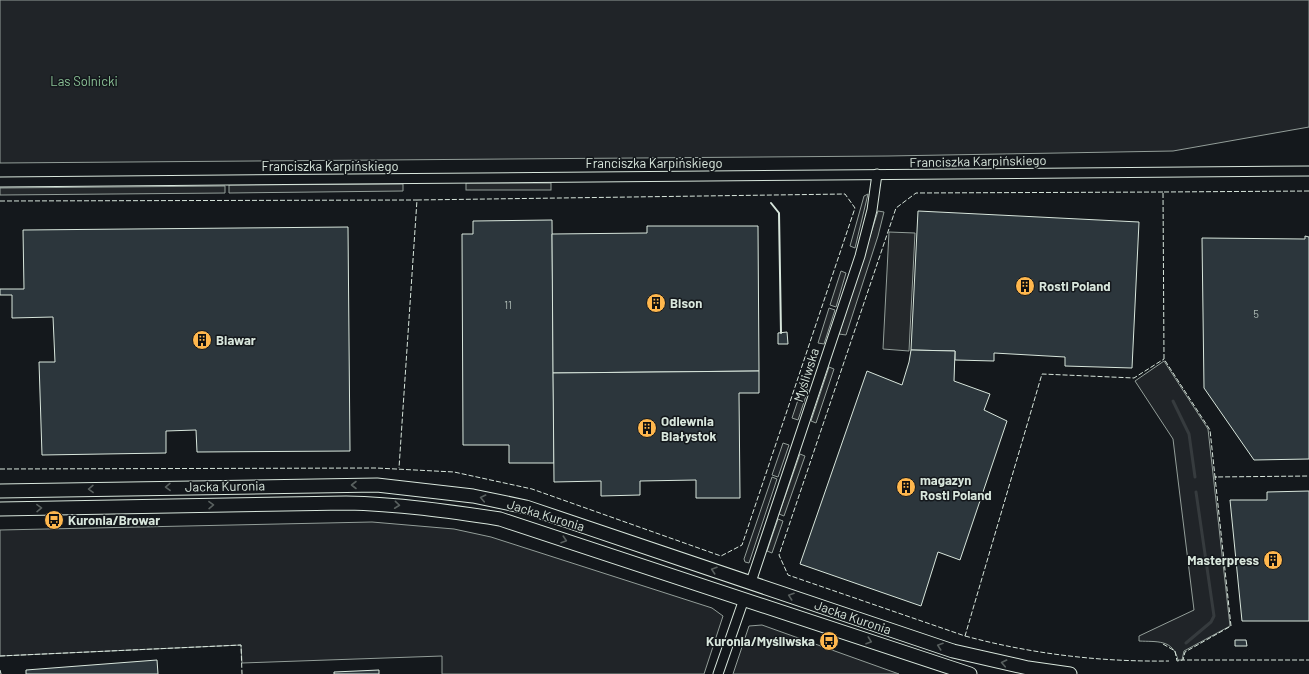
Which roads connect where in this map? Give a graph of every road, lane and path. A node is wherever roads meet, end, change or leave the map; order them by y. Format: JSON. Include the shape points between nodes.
{"nodes":[{"id":1,"x":1309,"y":171,"type":"edge"},
{"id":2,"x":877,"y":174,"type":"junction"},
{"id":3,"x":0,"y":182,"type":"edge"},
{"id":4,"x":0,"y":491,"type":"edge"},
{"id":5,"x":0,"y":509,"type":"edge"},
{"id":6,"x":751,"y":582,"type":"junction"},
{"id":7,"x":744,"y":599,"type":"junction"},
{"id":8,"x":718,"y":674,"type":"edge"},
{"id":9,"x":970,"y":674,"type":"edge"},
{"id":10,"x":1070,"y":674,"type":"edge"}],
"edges":[{"from":1,"to":2,"type":"street","name":"Franciszka Karpińskiego"},
{"from":2,"to":3,"type":"street","name":"Franciszka Karpińskiego"},
{"from":2,"to":6,"type":"street","name":"Myśliwska","via":[[872,210],[860,256]]},
{"from":6,"to":4,"type":"main road","name":"Jacka Kuronia","one_way":true,"via":[[526,507],[422,489],[370,485]]},
{"from":5,"to":7,"type":"main road","name":"Jacka Kuronia","one_way":true,"via":[[346,503],[428,508],[500,519]]},
{"from":6,"to":7,"type":"main road"},
{"from":10,"to":6,"type":"main road","name":"Jacka Kuronia","one_way":true,"via":[[1028,668],[954,651]]},
{"from":7,"to":8,"type":"street"},
{"from":7,"to":9,"type":"main road","name":"Jacka Kuronia","one_way":true}]}
